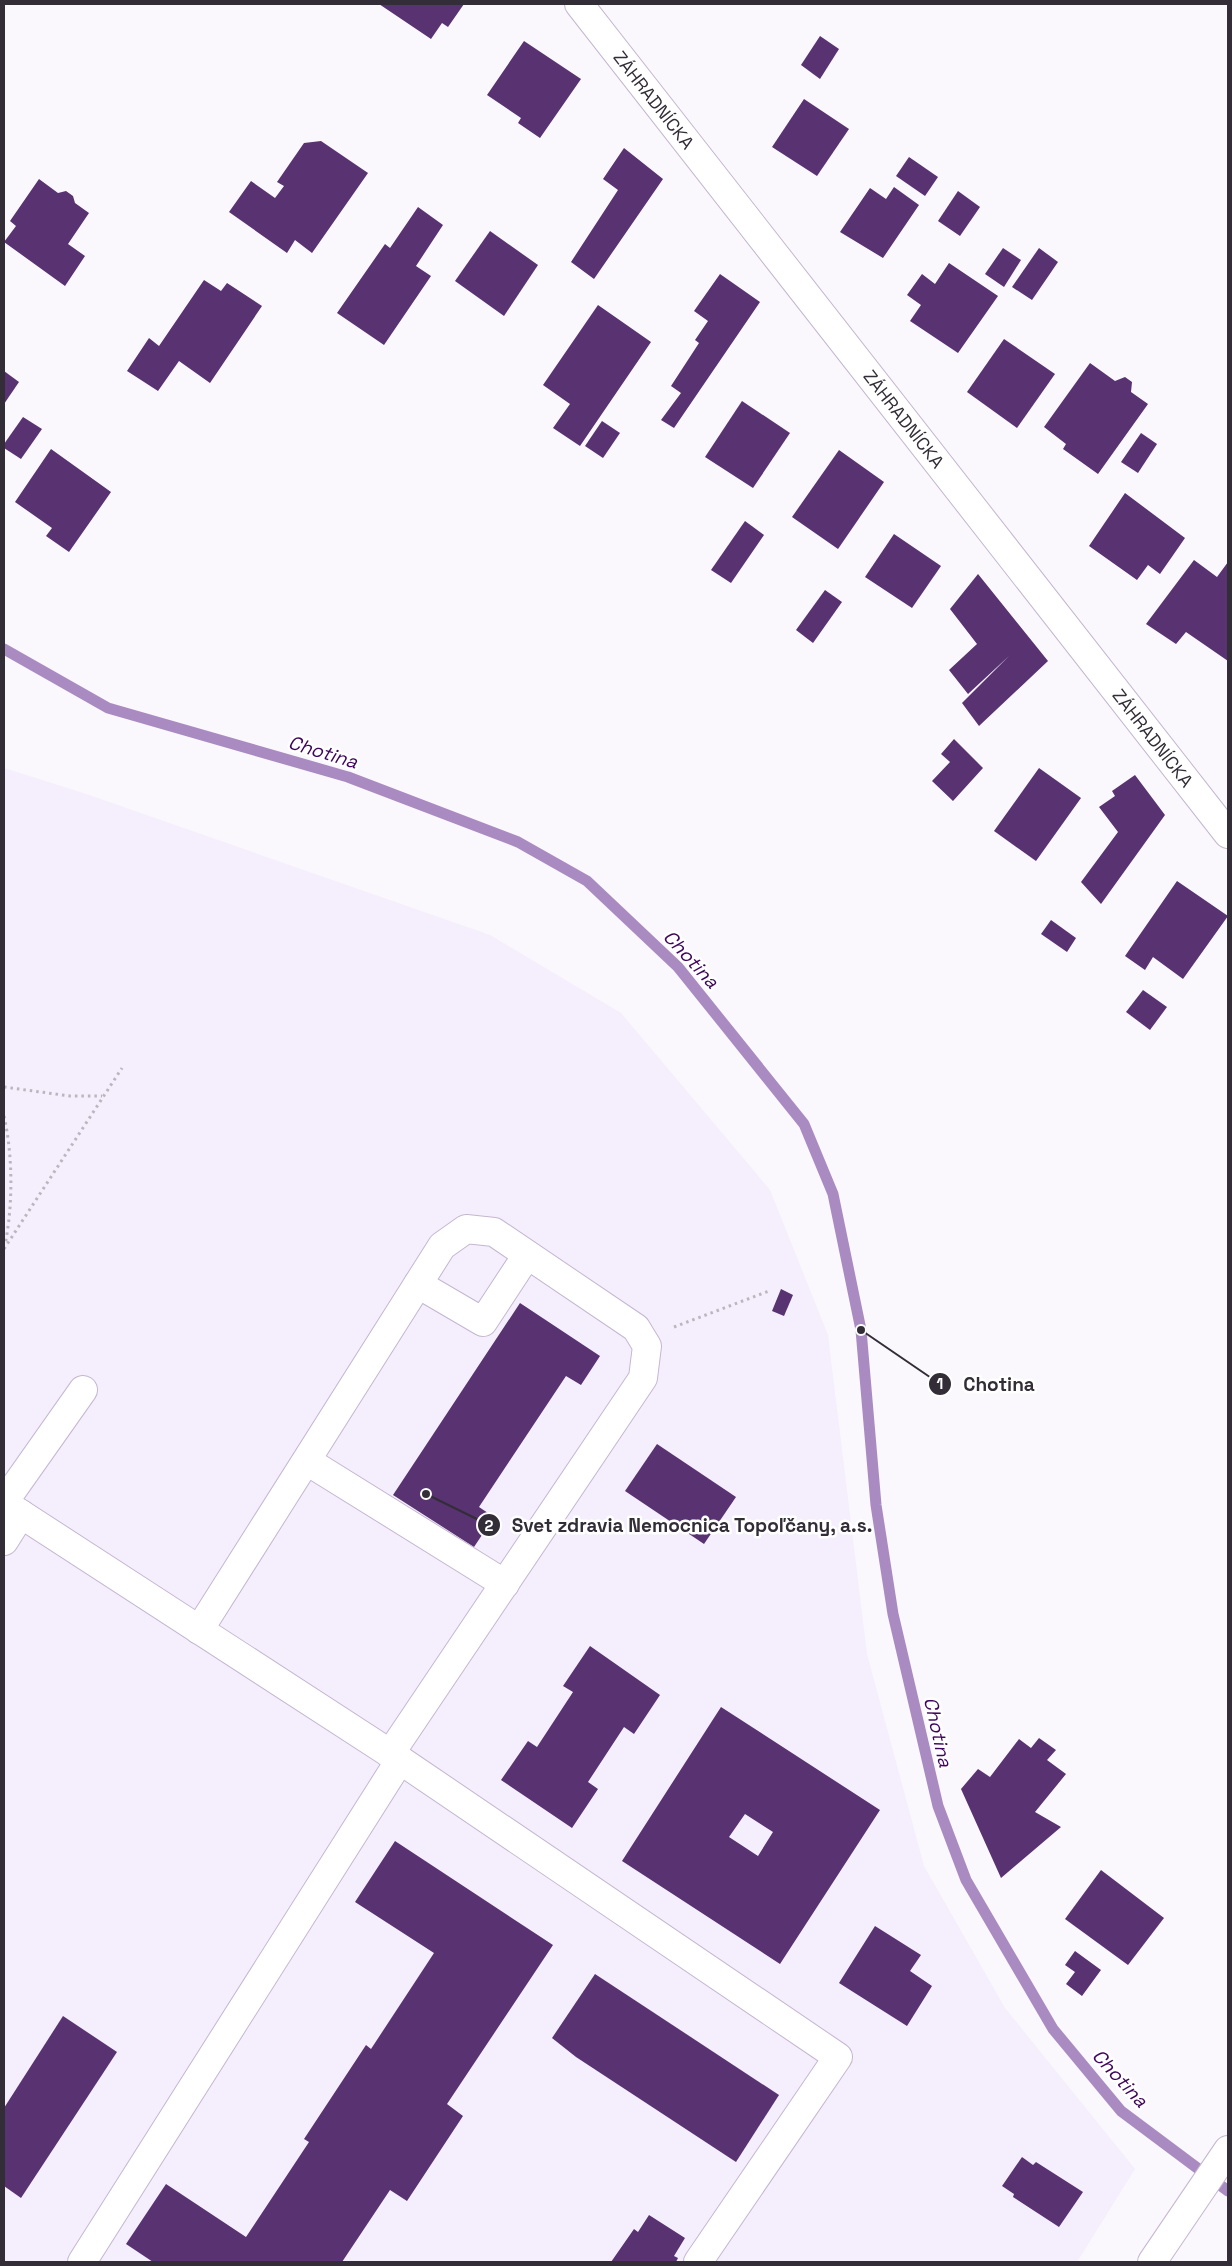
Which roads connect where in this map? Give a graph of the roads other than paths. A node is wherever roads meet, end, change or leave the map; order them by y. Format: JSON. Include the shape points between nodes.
{"nodes":[{"id":1,"x":579,"y":4,"type":"edge"},
{"id":2,"x":1228,"y":834,"type":"edge"},
{"id":3,"x":527,"y":1255,"type":"junction"},
{"id":4,"x":418,"y":1284,"type":"junction"},
{"id":5,"x":83,"y":1390,"type":"dead end"},
{"id":6,"x":307,"y":1461,"type":"junction"},
{"id":7,"x":10,"y":1506,"type":"edge"},
{"id":8,"x":4,"y":1542,"type":"edge"},
{"id":9,"x":505,"y":1584,"type":"junction"},
{"id":10,"x":199,"y":1630,"type":"junction"},
{"id":11,"x":395,"y":1757,"type":"junction"},
{"id":12,"x":1228,"y":2150,"type":"edge"},
{"id":13,"x":82,"y":2262,"type":"edge"},
{"id":14,"x":698,"y":2262,"type":"edge"},
{"id":15,"x":1152,"y":2262,"type":"edge"}],
"edges":[{"from":1,"to":2,"type":"street","name":"ZÁHRADNÍCKA"},
{"from":3,"to":4,"type":"street","via":[[494,1232],[466,1229],[442,1246]]},
{"from":3,"to":4,"type":"street","via":[[482,1322]]},
{"from":3,"to":9,"type":"street","via":[[636,1328],[647,1346],[643,1378]]},
{"from":4,"to":6,"type":"street"},
{"from":5,"to":7,"type":"street"},
{"from":6,"to":9,"type":"street"},
{"from":6,"to":10,"type":"street"},
{"from":7,"to":8,"type":"street"},
{"from":7,"to":10,"type":"street"},
{"from":9,"to":11,"type":"street"},
{"from":10,"to":11,"type":"street"},
{"from":11,"to":13,"type":"street"},
{"from":11,"to":14,"type":"street","via":[[838,2057]]},
{"from":12,"to":15,"type":"street"}]}
